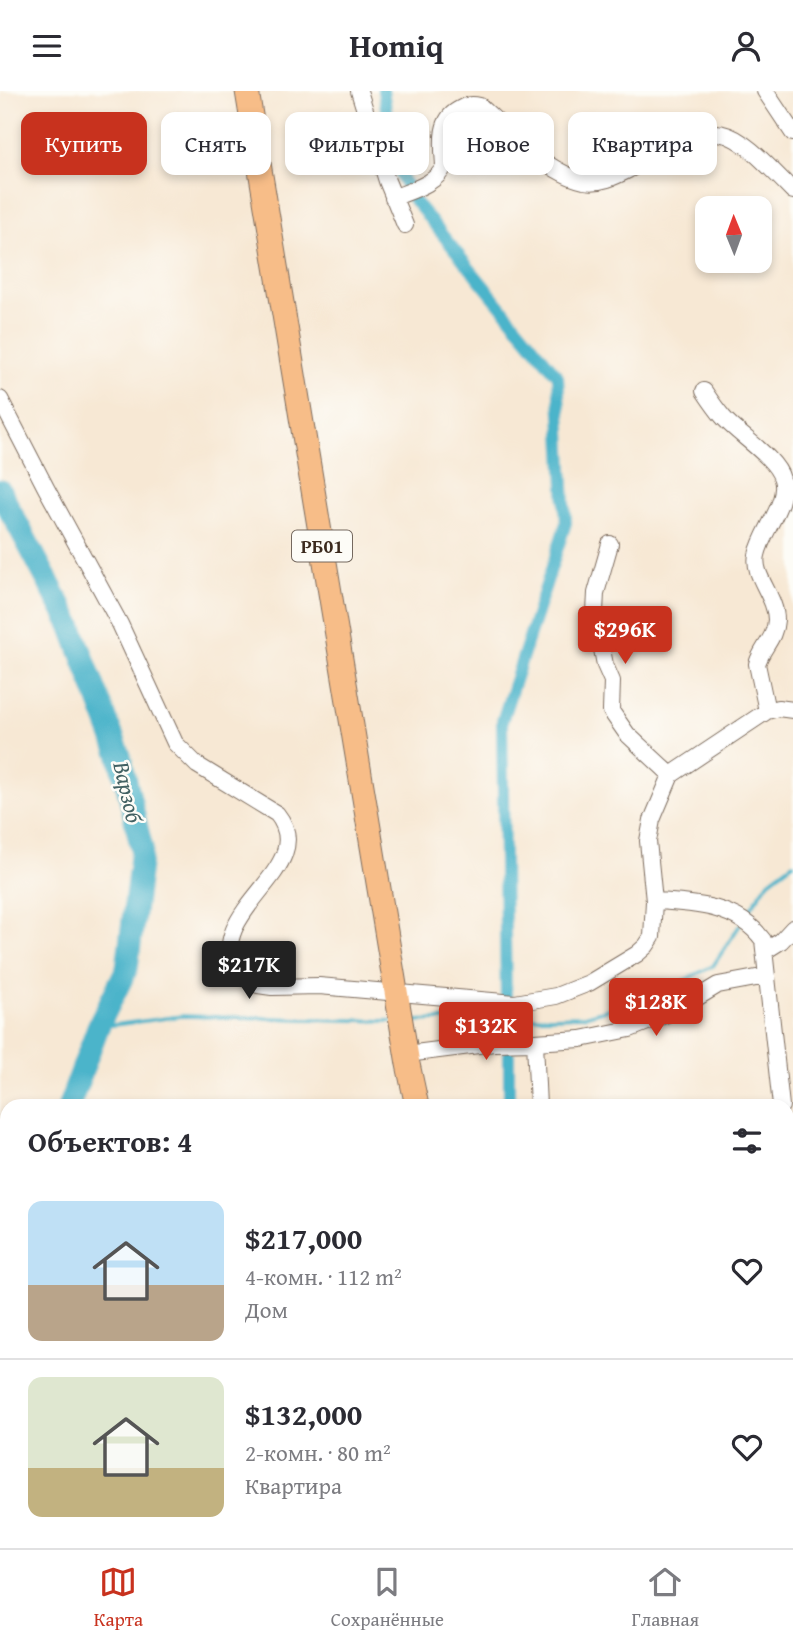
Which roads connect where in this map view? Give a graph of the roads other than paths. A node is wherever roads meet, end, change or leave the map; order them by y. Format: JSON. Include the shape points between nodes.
{"nodes":[{"id":1,"x":247,"y":91,"type":"edge"},
{"id":2,"x":359,"y":91,"type":"edge"},
{"id":3,"x":765,"y":91,"type":"edge"},
{"id":4,"x":793,"y":133,"type":"edge"},
{"id":5,"x":793,"y":191,"type":"edge"},
{"id":6,"x":396,"y":197,"type":"junction"},
{"id":7,"x":405,"y":225,"type":"dead end"},
{"id":8,"x":704,"y":391,"type":"dead end"},
{"id":9,"x":0,"y":399,"type":"edge"},
{"id":10,"x":773,"y":517,"type":"junction"},
{"id":11,"x":793,"y":517,"type":"edge"},
{"id":12,"x":610,"y":544,"type":"dead end"},
{"id":13,"x":767,"y":711,"type":"junction"},
{"id":14,"x":793,"y":711,"type":"edge"},
{"id":15,"x":671,"y":775,"type":"junction"},
{"id":16,"x":654,"y":901,"type":"junction"},
{"id":17,"x":793,"y":928,"type":"edge"},
{"id":18,"x":765,"y":951,"type":"junction"},
{"id":19,"x":767,"y":976,"type":"junction"},
{"id":20,"x":397,"y":998,"type":"junction"},
{"id":21,"x":536,"y":1042,"type":"junction"},
{"id":22,"x":406,"y":1053,"type":"junction"},
{"id":23,"x":784,"y":1098,"type":"edge"},
{"id":24,"x":405,"y":1099,"type":"edge"},
{"id":25,"x":416,"y":1099,"type":"edge"},
{"id":26,"x":538,"y":1099,"type":"edge"}],
"edges":[{"from":1,"to":20,"type":"highway","number":"РБ01"},
{"from":2,"to":6,"type":"street"},
{"from":3,"to":4,"type":"street"},
{"from":5,"to":6,"type":"street","via":[[751,148],[715,132],[690,137],[612,178],[586,181],[532,152],[474,105],[456,111],[445,124],[441,173]]},
{"from":6,"to":7,"type":"street"},
{"from":8,"to":10,"type":"street","via":[[723,418],[782,479],[782,499]]},
{"from":9,"to":20,"type":"street","via":[[120,624],[175,743],[197,765],[277,814],[285,827],[282,859],[234,928],[229,955],[235,972],[265,986],[319,986]]},
{"from":10,"to":11,"type":"street"},
{"from":10,"to":13,"type":"street","via":[[756,557],[776,620],[772,640],[757,664]]},
{"from":12,"to":15,"type":"street","via":[[595,612],[612,681],[611,711],[627,734]]},
{"from":13,"to":14,"type":"street"},
{"from":13,"to":15,"type":"street"},
{"from":15,"to":16,"type":"street","via":[[648,841]]},
{"from":16,"to":18,"type":"street","via":[[718,908],[749,926],[763,940]]},
{"from":16,"to":20,"type":"street","via":[[654,926],[646,946],[621,966],[556,996],[515,1003]]},
{"from":17,"to":18,"type":"street"},
{"from":18,"to":19,"type":"street"},
{"from":19,"to":21,"type":"street","via":[[718,985],[675,1011],[630,1029]]},
{"from":19,"to":23,"type":"street"},
{"from":20,"to":22,"type":"highway","number":"РБ01"},
{"from":21,"to":22,"type":"street"},
{"from":21,"to":26,"type":"street"},
{"from":22,"to":24,"type":"highway","number":"РБ01"},
{"from":22,"to":25,"type":"highway","number":"РБ01"}]}
